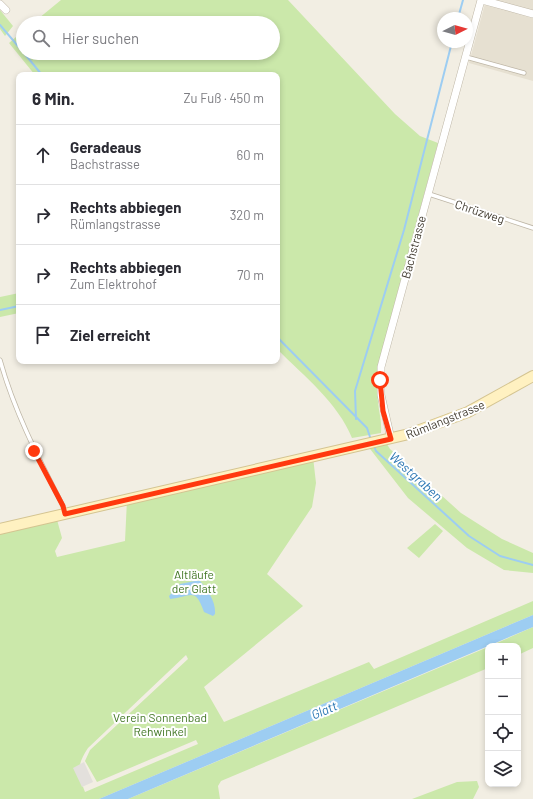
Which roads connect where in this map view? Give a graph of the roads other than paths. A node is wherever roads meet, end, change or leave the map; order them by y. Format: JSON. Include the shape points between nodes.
{"nodes":[{"id":1,"x":481,"y":0,"type":"edge"},
{"id":2,"x":0,"y":4,"type":"edge"},
{"id":3,"x":6,"y":10,"type":"dead end"},
{"id":4,"x":533,"y":14,"type":"edge"},
{"id":5,"x":464,"y":57,"type":"junction"},
{"id":6,"x":524,"y":72,"type":"dead end"},
{"id":7,"x":428,"y":194,"type":"junction"},
{"id":8,"x":533,"y":228,"type":"edge"},
{"id":9,"x":0,"y":360,"type":"edge"},
{"id":10,"x":533,"y":376,"type":"edge"},
{"id":11,"x":391,"y":439,"type":"junction"},
{"id":12,"x":65,"y":514,"type":"junction"},
{"id":13,"x":0,"y":529,"type":"edge"}],
"edges":[{"from":1,"to":4,"type":"street"},
{"from":1,"to":5,"type":"street","name":"Bachstrasse"},
{"from":2,"to":3,"type":"street"},
{"from":5,"to":6,"type":"lane"},
{"from":5,"to":7,"type":"street","name":"Bachstrasse"},
{"from":7,"to":8,"type":"lane","name":"Chrüzweg"},
{"from":7,"to":11,"type":"street","name":"Bachstrasse","via":[[382,367],[380,396]]},
{"from":9,"to":12,"type":"lane","via":[[34,451]]},
{"from":10,"to":11,"type":"street","name":"Rümlangstrasse","via":[[468,412]]},
{"from":11,"to":12,"type":"street","name":"Rümlangstrasse"},
{"from":12,"to":13,"type":"street","name":"Rümlangstrasse"}]}
